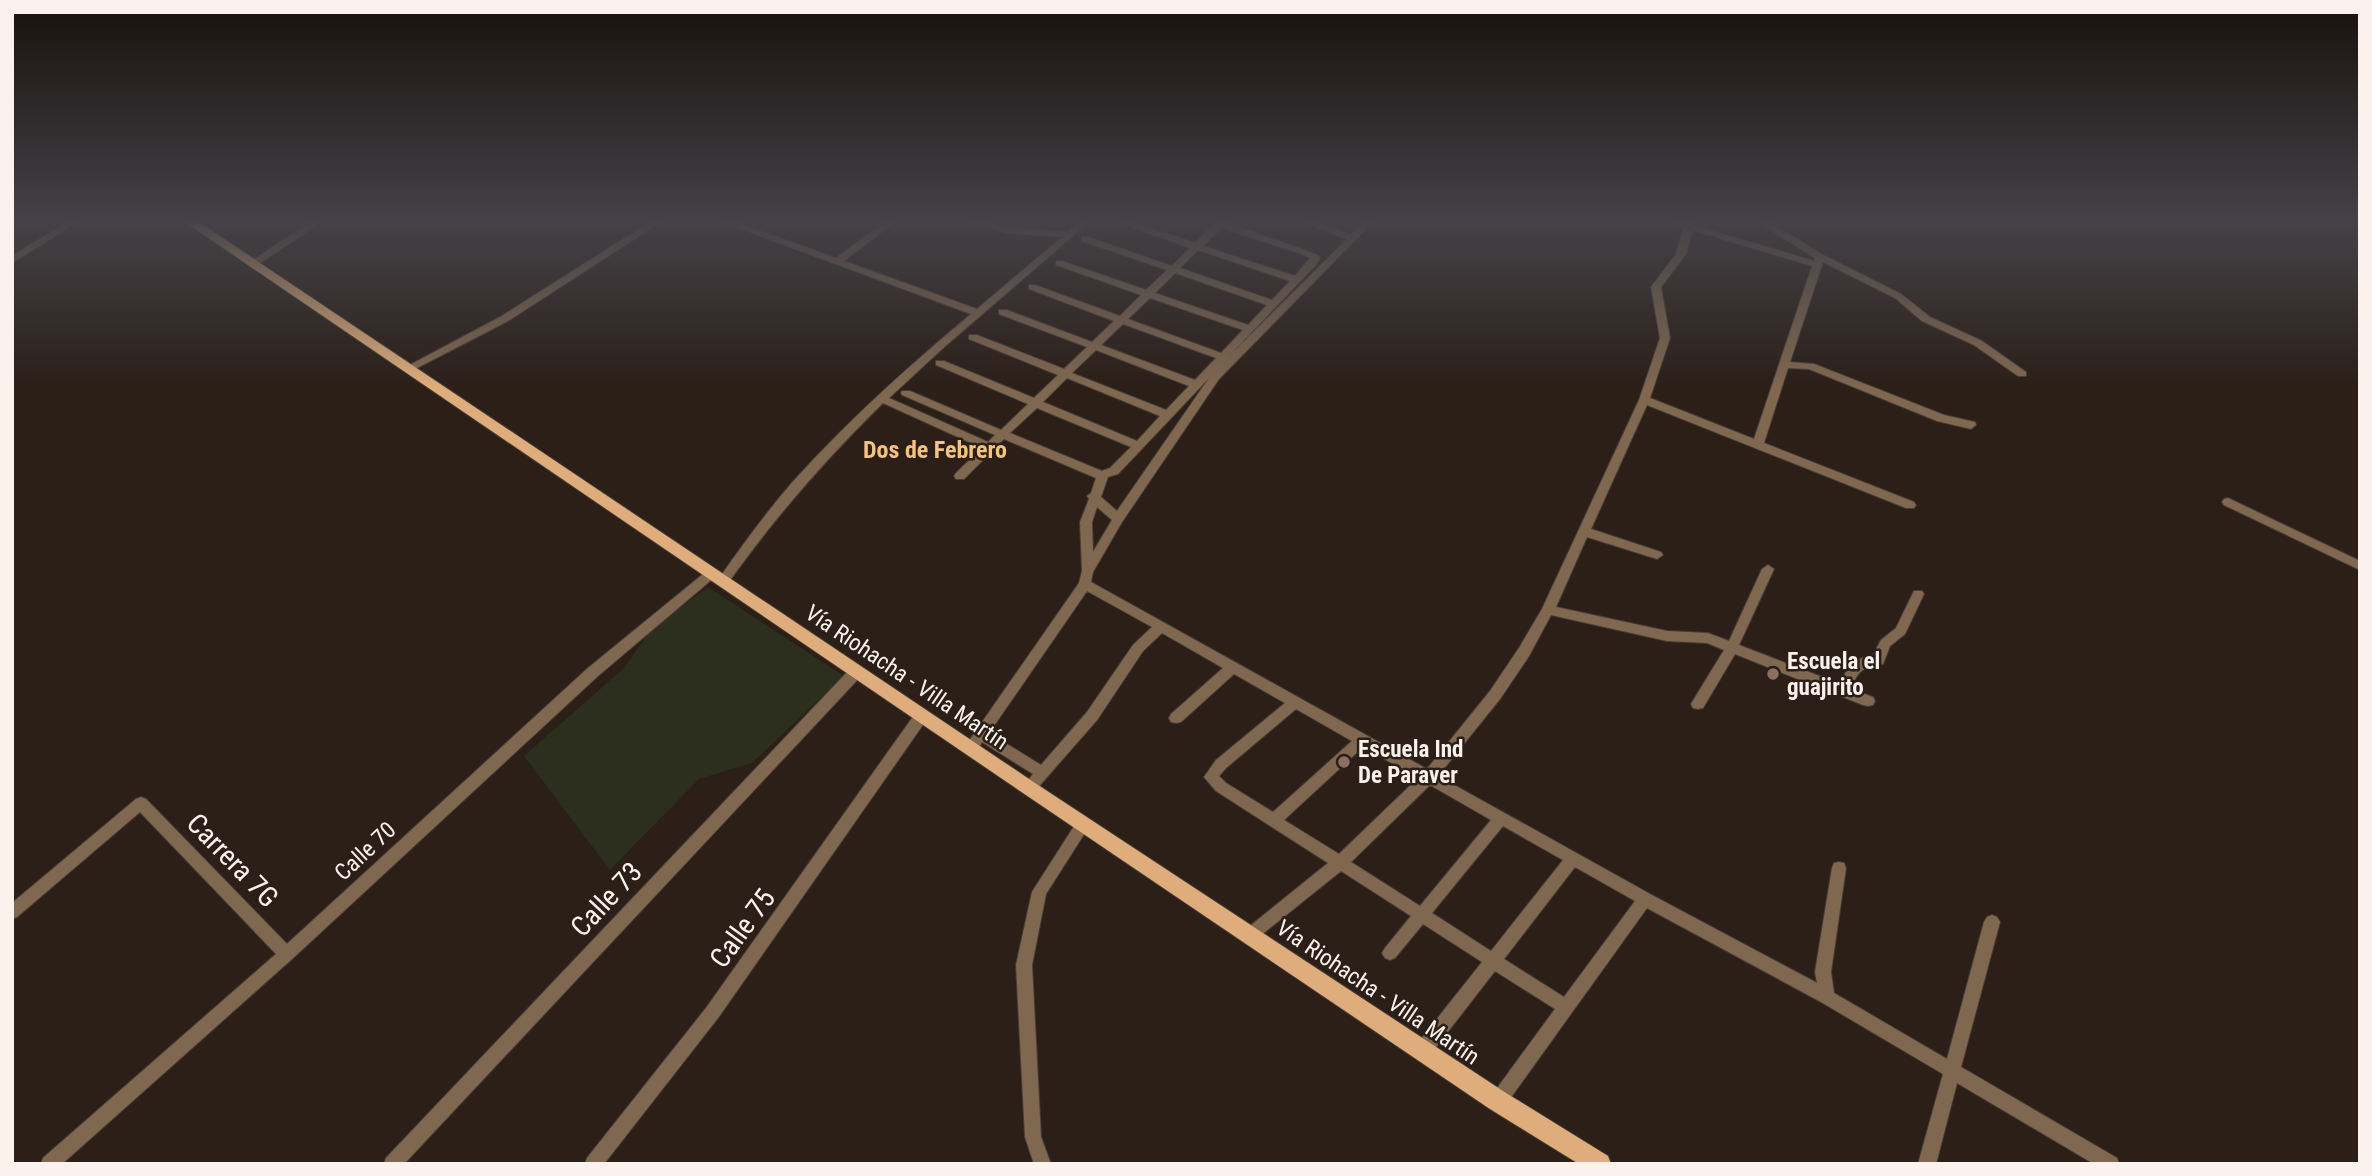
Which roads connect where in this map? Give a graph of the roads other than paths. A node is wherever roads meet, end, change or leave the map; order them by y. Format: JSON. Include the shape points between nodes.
{"nodes":[{"id":1,"x":272,"y":277,"type":"edge"},
{"id":2,"x":571,"y":277,"type":"edge"},
{"id":3,"x":878,"y":277,"type":"edge"},
{"id":4,"x":1021,"y":277,"type":"edge"},
{"id":5,"x":1101,"y":277,"type":"edge"},
{"id":6,"x":1166,"y":277,"type":"edge"},
{"id":7,"x":1193,"y":277,"type":"edge"},
{"id":8,"x":1287,"y":277,"type":"edge"},
{"id":9,"x":1299,"y":277,"type":"edge"},
{"id":10,"x":1314,"y":277,"type":"edge"},
{"id":11,"x":1664,"y":277,"type":"edge"},
{"id":12,"x":1814,"y":277,"type":"edge"},
{"id":13,"x":1855,"y":277,"type":"edge"},
{"id":14,"x":1296,"y":280,"type":"junction"},
{"id":15,"x":1032,"y":287,"type":"dead end"},
{"id":16,"x":1149,"y":293,"type":"junction"},
{"id":17,"x":1274,"y":304,"type":"junction"},
{"id":18,"x":1003,"y":312,"type":"dead end"},
{"id":19,"x":979,"y":313,"type":"junction"},
{"id":20,"x":1122,"y":319,"type":"junction"},
{"id":21,"x":1250,"y":329,"type":"junction"},
{"id":22,"x":973,"y":337,"type":"dead end"},
{"id":23,"x":1094,"y":346,"type":"junction"},
{"id":24,"x":1223,"y":357,"type":"junction"},
{"id":25,"x":940,"y":363,"type":"dead end"},
{"id":26,"x":1787,"y":365,"type":"junction"},
{"id":27,"x":409,"y":368,"type":"junction"},
{"id":28,"x":1065,"y":374,"type":"junction"},
{"id":29,"x":2022,"y":374,"type":"dead end"},
{"id":30,"x":1196,"y":385,"type":"junction"},
{"id":31,"x":906,"y":393,"type":"dead end"},
{"id":32,"x":880,"y":398,"type":"junction"},
{"id":33,"x":1644,"y":400,"type":"junction"},
{"id":34,"x":1035,"y":403,"type":"junction"},
{"id":35,"x":1168,"y":415,"type":"junction"},
{"id":36,"x":1970,"y":425,"type":"dead end"},
{"id":37,"x":1001,"y":436,"type":"junction"},
{"id":38,"x":1758,"y":443,"type":"junction"},
{"id":39,"x":1139,"y":446,"type":"junction"},
{"id":40,"x":989,"y":447,"type":"junction"},
{"id":41,"x":1103,"y":475,"type":"junction"},
{"id":42,"x":960,"y":476,"type":"dead end"},
{"id":43,"x":1093,"y":496,"type":"junction"},
{"id":44,"x":2228,"y":502,"type":"dead end"},
{"id":45,"x":1910,"y":505,"type":"dead end"},
{"id":46,"x":1118,"y":519,"type":"junction"},
{"id":47,"x":1583,"y":531,"type":"junction"},
{"id":48,"x":1657,"y":555,"type":"dead end"},
{"id":49,"x":2360,"y":566,"type":"edge"},
{"id":50,"x":1768,"y":569,"type":"dead end"},
{"id":51,"x":718,"y":577,"type":"junction"},
{"id":52,"x":1086,"y":578,"type":"junction"},
{"id":53,"x":1918,"y":594,"type":"dead end"},
{"id":54,"x":1548,"y":610,"type":"junction"},
{"id":55,"x":1161,"y":626,"type":"junction"},
{"id":56,"x":1732,"y":648,"type":"junction"},
{"id":57,"x":1233,"y":667,"type":"junction"},
{"id":58,"x":857,"y":671,"type":"junction"},
{"id":59,"x":1843,"y":691,"type":"junction"},
{"id":60,"x":1868,"y":701,"type":"dead end"},
{"id":61,"x":1295,"y":702,"type":"junction"},
{"id":62,"x":1698,"y":704,"type":"dead end"},
{"id":63,"x":922,"y":715,"type":"junction"},
{"id":64,"x":1176,"y":718,"type":"dead end"},
{"id":65,"x":1362,"y":740,"type":"junction"},
{"id":66,"x":975,"y":741,"type":"junction"},
{"id":67,"x":1042,"y":773,"type":"junction"},
{"id":68,"x":1429,"y":777,"type":"junction"},
{"id":69,"x":1029,"y":788,"type":"junction"},
{"id":70,"x":1501,"y":818,"type":"junction"},
{"id":71,"x":1273,"y":821,"type":"junction"},
{"id":72,"x":1083,"y":824,"type":"junction"},
{"id":73,"x":1573,"y":859,"type":"junction"},
{"id":74,"x":1340,"y":863,"type":"junction"},
{"id":75,"x":1839,"y":868,"type":"dead end"},
{"id":76,"x":1645,"y":899,"type":"junction"},
{"id":77,"x":12,"y":912,"type":"edge"},
{"id":78,"x":1420,"y":915,"type":"junction"},
{"id":79,"x":1992,"y":922,"type":"dead end"},
{"id":80,"x":1250,"y":934,"type":"junction"},
{"id":81,"x":1390,"y":953,"type":"dead end"},
{"id":82,"x":287,"y":954,"type":"junction"},
{"id":83,"x":1491,"y":960,"type":"junction"},
{"id":84,"x":1827,"y":997,"type":"junction"},
{"id":85,"x":1567,"y":1008,"type":"junction"},
{"id":86,"x":1423,"y":1050,"type":"junction"},
{"id":87,"x":1953,"y":1072,"type":"junction"},
{"id":88,"x":1498,"y":1101,"type":"junction"},
{"id":89,"x":49,"y":1164,"type":"edge"},
{"id":90,"x":392,"y":1164,"type":"edge"},
{"id":91,"x":593,"y":1164,"type":"edge"},
{"id":92,"x":1043,"y":1164,"type":"edge"},
{"id":93,"x":1600,"y":1164,"type":"edge"},
{"id":94,"x":1927,"y":1164,"type":"edge"},
{"id":95,"x":2111,"y":1164,"type":"edge"}],
"edges":[{"from":1,"to":27,"type":"main road","name":"Vía Riohacha - Villa Martín"},
{"from":2,"to":27,"type":"street","via":[[504,320]]},
{"from":3,"to":19,"type":"street"},
{"from":4,"to":19,"type":"street","name":"Calle 70"},
{"from":5,"to":16,"type":"street"},
{"from":6,"to":16,"type":"street"},
{"from":7,"to":17,"type":"street"},
{"from":8,"to":14,"type":"street"},
{"from":9,"to":14,"type":"street"},
{"from":10,"to":46,"type":"street","via":[[1215,377]]},
{"from":11,"to":33,"type":"street","via":[[1656,287],[1665,338]]},
{"from":12,"to":26,"type":"street"},
{"from":13,"to":29,"type":"street","via":[[1898,296],[1926,318],[1978,343]]},
{"from":14,"to":17,"type":"street"},
{"from":15,"to":20,"type":"street"},
{"from":16,"to":20,"type":"street"},
{"from":16,"to":21,"type":"street"},
{"from":17,"to":21,"type":"street"},
{"from":18,"to":23,"type":"street"},
{"from":19,"to":32,"type":"street","name":"Calle 70"},
{"from":20,"to":23,"type":"street"},
{"from":20,"to":24,"type":"street"},
{"from":21,"to":24,"type":"street"},
{"from":22,"to":28,"type":"street"},
{"from":23,"to":28,"type":"street"},
{"from":23,"to":30,"type":"street"},
{"from":24,"to":30,"type":"street"},
{"from":25,"to":34,"type":"street"},
{"from":26,"to":36,"type":"street","via":[[1810,366]]},
{"from":26,"to":38,"type":"street"},
{"from":27,"to":51,"type":"main road","name":"Vía Riohacha - Villa Martín"},
{"from":28,"to":34,"type":"street"},
{"from":28,"to":35,"type":"street"},
{"from":30,"to":35,"type":"street"},
{"from":31,"to":37,"type":"street"},
{"from":32,"to":40,"type":"street"},
{"from":32,"to":51,"type":"street","name":"Calle 70","via":[[793,488]]},
{"from":33,"to":38,"type":"street"},
{"from":33,"to":47,"type":"street"},
{"from":34,"to":37,"type":"street"},
{"from":34,"to":39,"type":"street"},
{"from":35,"to":39,"type":"street"},
{"from":37,"to":40,"type":"street"},
{"from":37,"to":41,"type":"street"},
{"from":38,"to":45,"type":"street"},
{"from":39,"to":41,"type":"street","via":[[1114,471]]},
{"from":40,"to":42,"type":"street"},
{"from":41,"to":43,"type":"street"},
{"from":43,"to":46,"type":"street"},
{"from":43,"to":52,"type":"street","via":[[1086,522]]},
{"from":44,"to":49,"type":"street"},
{"from":46,"to":52,"type":"street"},
{"from":47,"to":48,"type":"street"},
{"from":47,"to":54,"type":"street"},
{"from":50,"to":56,"type":"street"},
{"from":51,"to":58,"type":"main road","name":"Vía Riohacha - Villa Martín"},
{"from":51,"to":82,"type":"street","name":"Calle 70","via":[[593,672]]},
{"from":52,"to":55,"type":"street"},
{"from":52,"to":66,"type":"street"},
{"from":53,"to":59,"type":"street","via":[[1901,631],[1885,643],[1878,660],[1862,660],[1853,667]]},
{"from":54,"to":56,"type":"street","via":[[1667,636],[1709,638]]},
{"from":54,"to":68,"type":"street","via":[[1495,695]]},
{"from":55,"to":57,"type":"street"},
{"from":55,"to":67,"type":"street","via":[[1138,648],[1092,716]]},
{"from":56,"to":59,"type":"street"},
{"from":56,"to":62,"type":"street"},
{"from":57,"to":61,"type":"street"},
{"from":57,"to":64,"type":"street"},
{"from":58,"to":63,"type":"main road","name":"Vía Riohacha - Villa Martín"},
{"from":58,"to":90,"type":"street","name":"Calle 73"},
{"from":59,"to":60,"type":"street"},
{"from":61,"to":65,"type":"street"},
{"from":61,"to":71,"type":"street","via":[[1211,777]]},
{"from":63,"to":66,"type":"main road","name":"Vía Riohacha - Villa Martín"},
{"from":63,"to":91,"type":"street","name":"Calle 75","via":[[712,1013]]},
{"from":65,"to":68,"type":"street"},
{"from":65,"to":71,"type":"street"},
{"from":66,"to":67,"type":"street"},
{"from":66,"to":69,"type":"main road","name":"Vía Riohacha - Villa Martín"},
{"from":67,"to":69,"type":"street"},
{"from":68,"to":70,"type":"street"},
{"from":68,"to":74,"type":"street"},
{"from":69,"to":72,"type":"main road","name":"Vía Riohacha - Villa Martín"},
{"from":70,"to":73,"type":"street"},
{"from":70,"to":78,"type":"street"},
{"from":71,"to":74,"type":"street"},
{"from":72,"to":80,"type":"main road","name":"Vía Riohacha - Villa Martín"},
{"from":72,"to":92,"type":"street","via":[[1038,892],[1024,965],[1033,1137]]},
{"from":73,"to":76,"type":"street"},
{"from":73,"to":83,"type":"street"},
{"from":74,"to":78,"type":"street"},
{"from":74,"to":80,"type":"street"},
{"from":75,"to":84,"type":"street","via":[[1823,972]]},
{"from":76,"to":84,"type":"street"},
{"from":76,"to":85,"type":"street"},
{"from":77,"to":82,"type":"street","name":"Carrera 7G","via":[[141,803]]},
{"from":78,"to":81,"type":"street"},
{"from":78,"to":83,"type":"street"},
{"from":79,"to":87,"type":"street"},
{"from":80,"to":86,"type":"main road","name":"Vía Riohacha - Villa Martín"},
{"from":82,"to":89,"type":"street","name":"Calle 70"},
{"from":83,"to":85,"type":"street"},
{"from":83,"to":86,"type":"street"},
{"from":84,"to":87,"type":"street"},
{"from":85,"to":88,"type":"street"},
{"from":86,"to":88,"type":"main road","name":"Vía Riohacha - Villa Martín"},
{"from":87,"to":94,"type":"street"},
{"from":87,"to":95,"type":"street"},
{"from":88,"to":93,"type":"main road","name":"Vía Riohacha - Villa Martín"}]}
